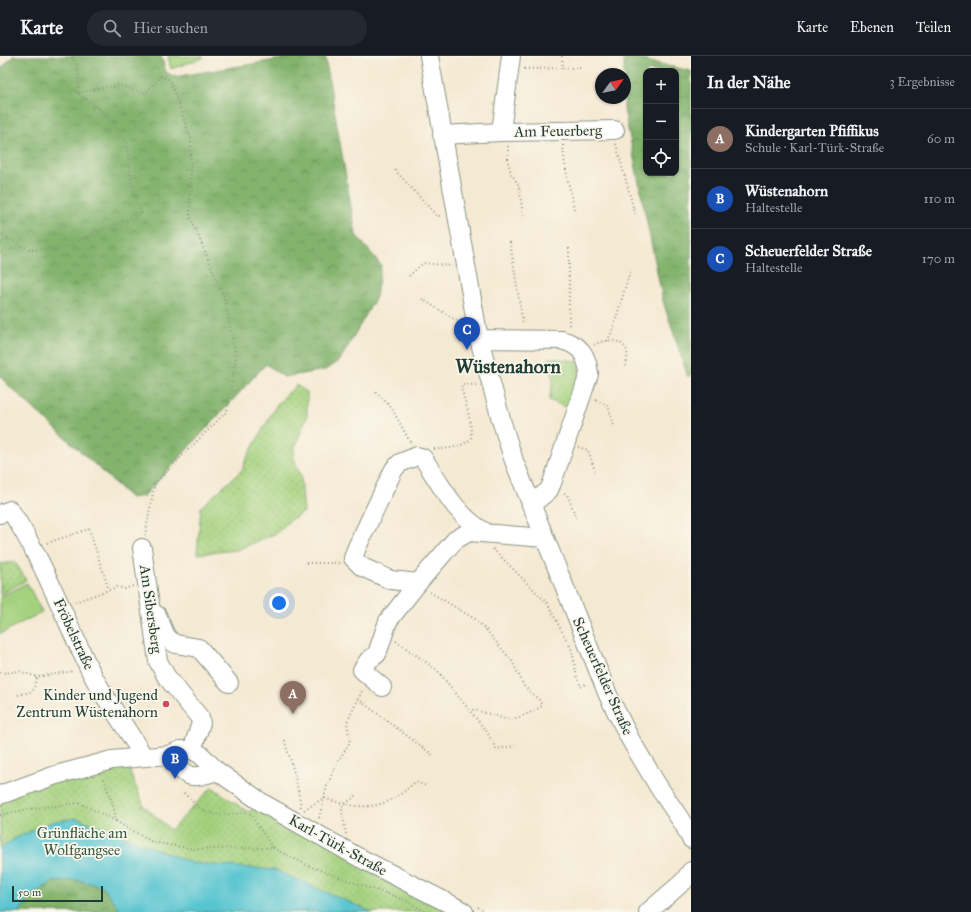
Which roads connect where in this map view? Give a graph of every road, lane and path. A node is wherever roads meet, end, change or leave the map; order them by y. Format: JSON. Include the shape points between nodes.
{"nodes":[{"id":1,"x":72,"y":56,"type":"edge"},
{"id":2,"x":429,"y":56,"type":"edge"},
{"id":3,"x":562,"y":56,"type":"edge"},
{"id":4,"x":510,"y":63,"type":"edge"},
{"id":5,"x":563,"y":68,"type":"junction"},
{"id":6,"x":582,"y":68,"type":"dead end"},
{"id":7,"x":78,"y":93,"type":"junction"},
{"id":8,"x":615,"y":130,"type":"joint"},
{"id":9,"x":563,"y":131,"type":"junction"},
{"id":10,"x":505,"y":132,"type":"junction"},
{"id":11,"x":442,"y":135,"type":"junction"},
{"id":12,"x":395,"y":170,"type":"dead end"},
{"id":13,"x":574,"y":209,"type":"dead end"},
{"id":14,"x":635,"y":214,"type":"dead end"},
{"id":15,"x":457,"y":216,"type":"junction"},
{"id":16,"x":522,"y":216,"type":"dead end"},
{"id":17,"x":0,"y":234,"type":"edge"},
{"id":18,"x":510,"y":242,"type":"dead end"},
{"id":19,"x":569,"y":248,"type":"dead end"},
{"id":20,"x":466,"y":268,"type":"junction"},
{"id":21,"x":630,"y":272,"type":"dead end"},
{"id":22,"x":409,"y":276,"type":"dead end"},
{"id":23,"x":422,"y":299,"type":"dead end"},
{"id":24,"x":478,"y":336,"type":"junction"},
{"id":25,"x":526,"y":340,"type":"junction"},
{"id":26,"x":607,"y":341,"type":"junction"},
{"id":27,"x":569,"y":342,"type":"junction"},
{"id":28,"x":585,"y":357,"type":"junction"},
{"id":29,"x":626,"y":368,"type":"dead end"},
{"id":30,"x":491,"y":383,"type":"junction"},
{"id":31,"x":376,"y":392,"type":"dead end"},
{"id":32,"x":583,"y":392,"type":"junction"},
{"id":33,"x":614,"y":426,"type":"dead end"},
{"id":34,"x":566,"y":443,"type":"junction"},
{"id":35,"x":420,"y":457,"type":"junction"},
{"id":36,"x":595,"y":471,"type":"dead end"},
{"id":37,"x":552,"y":483,"type":"junction"},
{"id":38,"x":531,"y":505,"type":"junction"},
{"id":39,"x":5,"y":512,"type":"edge"},
{"id":40,"x":576,"y":518,"type":"dead end"},
{"id":41,"x":485,"y":532,"type":"junction"},
{"id":42,"x":545,"y":538,"type":"junction"},
{"id":43,"x":33,"y":548,"type":"junction"},
{"id":44,"x":142,"y":548,"type":"joint"},
{"id":45,"x":353,"y":558,"type":"junction"},
{"id":46,"x":306,"y":563,"type":"dead end"},
{"id":47,"x":418,"y":583,"type":"junction"},
{"id":48,"x":109,"y":590,"type":"junction"},
{"id":49,"x":147,"y":590,"type":"junction"},
{"id":50,"x":62,"y":607,"type":"junction"},
{"id":51,"x":384,"y":635,"type":"junction"},
{"id":52,"x":89,"y":668,"type":"junction"},
{"id":53,"x":0,"y":672,"type":"edge"},
{"id":54,"x":36,"y":677,"type":"junction"},
{"id":55,"x":600,"y":677,"type":"junction"},
{"id":56,"x":375,"y":682,"type":"joint"},
{"id":57,"x":229,"y":683,"type":"dead end"},
{"id":58,"x":18,"y":695,"type":"dead end"},
{"id":59,"x":358,"y":699,"type":"junction"},
{"id":60,"x":470,"y":709,"type":"junction"},
{"id":61,"x":285,"y":740,"type":"dead end"},
{"id":62,"x":515,"y":746,"type":"dead end"},
{"id":63,"x":192,"y":750,"type":"junction"},
{"id":64,"x":168,"y":755,"type":"junction"},
{"id":65,"x":143,"y":756,"type":"junction"},
{"id":66,"x":434,"y":756,"type":"dead end"},
{"id":67,"x":112,"y":760,"type":"junction"},
{"id":68,"x":217,"y":771,"type":"junction"},
{"id":69,"x":427,"y":786,"type":"dead end"},
{"id":70,"x":184,"y":793,"type":"dead end"},
{"id":71,"x":356,"y":794,"type":"dead end"},
{"id":72,"x":0,"y":795,"type":"edge"},
{"id":73,"x":324,"y":798,"type":"junction"},
{"id":74,"x":343,"y":805,"type":"junction"},
{"id":75,"x":256,"y":808,"type":"junction"},
{"id":76,"x":0,"y":815,"type":"edge"},
{"id":77,"x":116,"y":821,"type":"junction"},
{"id":78,"x":318,"y":821,"type":"dead end"},
{"id":79,"x":689,"y":830,"type":"edge"},
{"id":80,"x":346,"y":836,"type":"dead end"},
{"id":81,"x":273,"y":848,"type":"junction"},
{"id":82,"x":691,"y":871,"type":"edge"},
{"id":83,"x":427,"y":912,"type":"edge"},
{"id":84,"x":464,"y":912,"type":"edge"},
{"id":85,"x":648,"y":912,"type":"edge"}],
"edges":[{"from":1,"to":7,"type":"path","via":[[79,72]]},
{"from":2,"to":11,"type":"street","name":"Scheuerfelder Straße"},
{"from":3,"to":5,"type":"path"},
{"from":4,"to":5,"type":"path"},
{"from":4,"to":10,"type":"street","name":"Am Feuerberg"},
{"from":5,"to":6,"type":"path"},
{"from":7,"to":17,"type":"path","via":[[103,112],[127,142],[131,182],[141,213],[65,247],[30,250]]},
{"from":7,"to":44,"type":"path","via":[[117,85],[146,93],[161,76],[170,80],[191,139],[190,216],[224,297],[236,356],[227,411],[155,483]]},
{"from":8,"to":9,"type":"street","name":"Am Feuerberg"},
{"from":8,"to":14,"type":"path","via":[[616,143]]},
{"from":9,"to":10,"type":"street","name":"Am Feuerberg"},
{"from":9,"to":13,"type":"path","via":[[564,156]]},
{"from":10,"to":11,"type":"street","name":"Am Feuerberg"},
{"from":10,"to":16,"type":"path","via":[[508,162],[519,186]]},
{"from":11,"to":15,"type":"street","name":"Scheuerfelder Straße"},
{"from":12,"to":15,"type":"path","via":[[437,216]]},
{"from":15,"to":20,"type":"street","name":"Scheuerfelder Straße"},
{"from":18,"to":25,"type":"path"},
{"from":19,"to":27,"type":"path"},
{"from":20,"to":22,"type":"path","via":[[423,262]]},
{"from":20,"to":24,"type":"street","name":"Scheuerfelder Straße"},
{"from":21,"to":26,"type":"path"},
{"from":23,"to":24,"type":"path"},
{"from":24,"to":25,"type":"street"},
{"from":24,"to":30,"type":"street","name":"Scheuerfelder Straße"},
{"from":25,"to":27,"type":"street"},
{"from":26,"to":28,"type":"path","via":[[595,344]]},
{"from":26,"to":29,"type":"path","via":[[618,342],[626,348]]},
{"from":27,"to":28,"type":"street","via":[[584,353]]},
{"from":28,"to":32,"type":"street","via":[[589,374]]},
{"from":30,"to":35,"type":"path","via":[[462,385],[471,439],[450,449],[434,449]]},
{"from":30,"to":38,"type":"street","name":"Scheuerfelder Straße","via":[[514,461]]},
{"from":31,"to":35,"type":"path","via":[[391,406]]},
{"from":32,"to":33,"type":"path","via":[[608,406]]},
{"from":32,"to":34,"type":"street"},
{"from":34,"to":36,"type":"path","via":[[588,450]]},
{"from":34,"to":37,"type":"street"},
{"from":35,"to":41,"type":"street","via":[[459,512]]},
{"from":35,"to":45,"type":"street","via":[[400,463],[394,470]]},
{"from":37,"to":38,"type":"street","via":[[549,490]]},
{"from":37,"to":40,"type":"path","via":[[568,496]]},
{"from":38,"to":42,"type":"street","name":"Scheuerfelder Straße"},
{"from":39,"to":43,"type":"street","name":"Fröbelstraße","via":[[23,529]]},
{"from":41,"to":42,"type":"street"},
{"from":41,"to":47,"type":"street","via":[[469,532],[455,540]]},
{"from":41,"to":55,"type":"path","via":[[487,543],[547,603],[572,650],[581,687]]},
{"from":42,"to":55,"type":"street","name":"Scheuerfelder Straße"},
{"from":43,"to":48,"type":"path","via":[[89,529]]},
{"from":43,"to":50,"type":"street","name":"Fröbelstraße"},
{"from":44,"to":49,"type":"street","name":"Am Sibersberg"},
{"from":45,"to":46,"type":"path","via":[[346,563]]},
{"from":45,"to":47,"type":"street","via":[[362,567],[391,580]]},
{"from":47,"to":51,"type":"street","via":[[388,621]]},
{"from":47,"to":60,"type":"path","via":[[475,619],[512,661],[524,686],[540,700],[542,706],[517,718],[504,719]]},
{"from":48,"to":49,"type":"path","via":[[141,584]]},
{"from":48,"to":50,"type":"path"},
{"from":49,"to":57,"type":"street","via":[[166,636],[176,644],[199,648]]},
{"from":49,"to":63,"type":"street","name":"Am Sibersberg","via":[[158,661],[166,676],[200,718],[201,723]]},
{"from":50,"to":52,"type":"street","name":"Fröbelstraße"},
{"from":51,"to":56,"type":"street","via":[[377,654],[362,670]]},
{"from":51,"to":60,"type":"path","via":[[400,643],[437,670]]},
{"from":52,"to":54,"type":"path"},
{"from":52,"to":65,"type":"street","name":"Fröbelstraße"},
{"from":53,"to":54,"type":"path","via":[[19,671]]},
{"from":54,"to":58,"type":"path","via":[[33,691]]},
{"from":55,"to":79,"type":"street","name":"Scheuerfelder Straße","via":[[630,739],[658,786]]},
{"from":56,"to":59,"type":"path"},
{"from":59,"to":66,"type":"path"},
{"from":59,"to":73,"type":"path","via":[[347,722],[350,742],[337,764]]},
{"from":60,"to":62,"type":"path","via":[[496,749]]},
{"from":61,"to":73,"type":"path","via":[[302,811]]},
{"from":63,"to":64,"type":"street","via":[[181,750]]},
{"from":63,"to":68,"type":"street","name":"Karl-Türk-Straße"},
{"from":64,"to":65,"type":"street"},
{"from":64,"to":68,"type":"street","via":[[182,771],[192,777]]},
{"from":65,"to":67,"type":"street"},
{"from":67,"to":72,"type":"street"},
{"from":67,"to":77,"type":"path","via":[[104,779]]},
{"from":68,"to":75,"type":"street","name":"Karl-Türk-Straße"},
{"from":69,"to":74,"type":"path","via":[[415,782],[389,802],[370,807]]},
{"from":70,"to":75,"type":"path","via":[[207,812],[220,814]]},
{"from":71,"to":74,"type":"path"},
{"from":73,"to":74,"type":"path"},
{"from":73,"to":78,"type":"path"},
{"from":74,"to":80,"type":"path"},
{"from":75,"to":81,"type":"path"},
{"from":75,"to":84,"type":"street","name":"Karl-Türk-Straße"},
{"from":76,"to":77,"type":"path","via":[[79,803]]},
{"from":77,"to":81,"type":"path","via":[[152,842],[194,849]]},
{"from":81,"to":83,"type":"path","via":[[309,866],[402,899]]},
{"from":82,"to":85,"type":"street","via":[[684,882]]}]}
